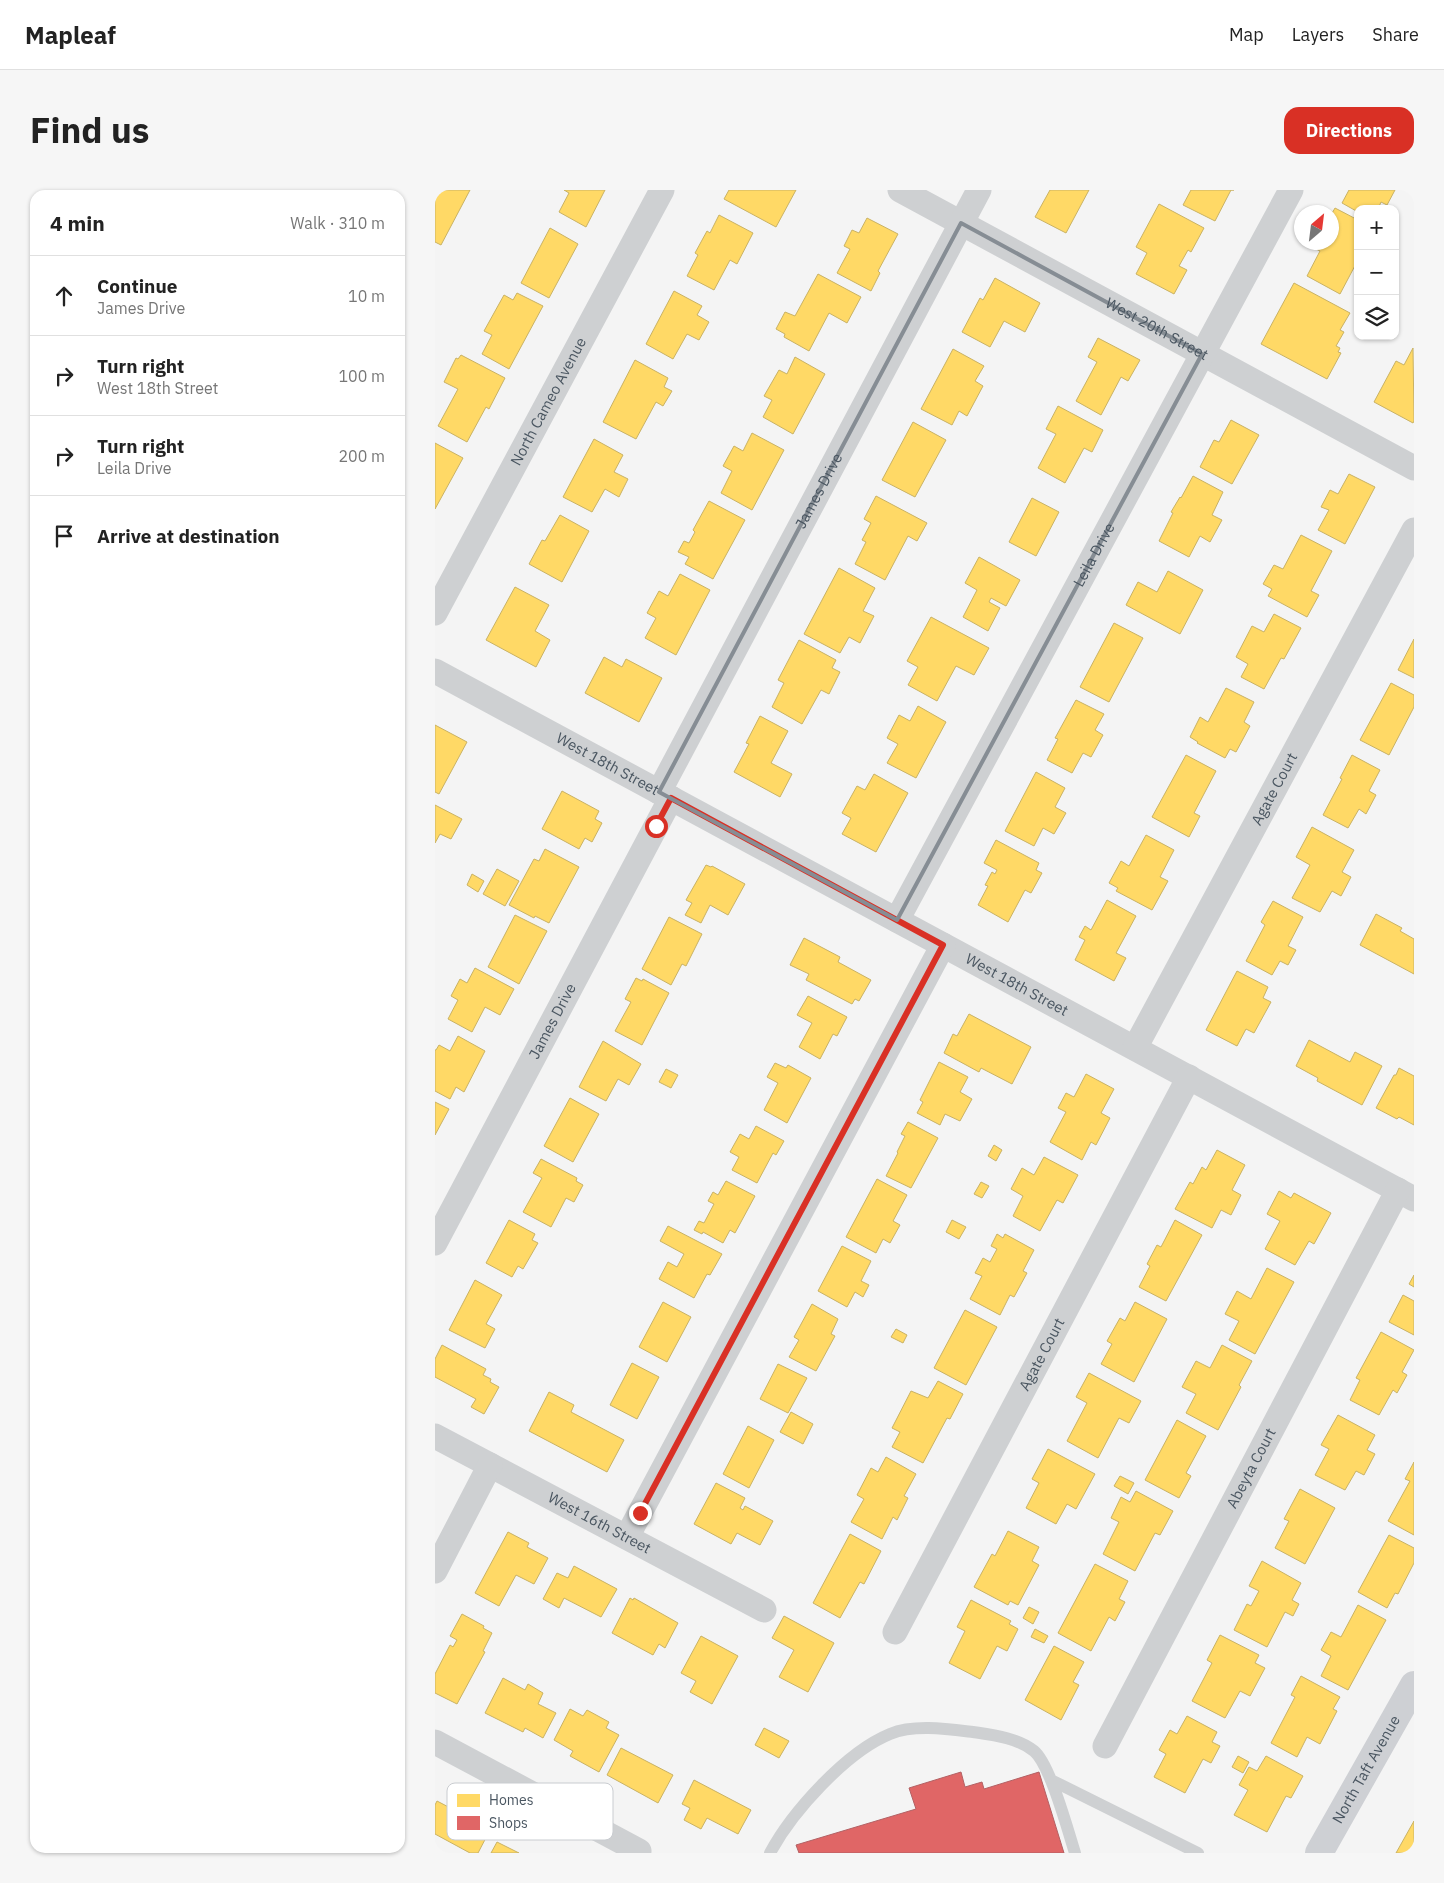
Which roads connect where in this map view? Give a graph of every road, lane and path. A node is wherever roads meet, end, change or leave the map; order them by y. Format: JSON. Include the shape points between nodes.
{"nodes":[{"id":1,"x":663,"y":190,"type":"edge"},
{"id":2,"x":900,"y":190,"type":"edge"},
{"id":3,"x":979,"y":190,"type":"edge"},
{"id":4,"x":1291,"y":190,"type":"edge"},
{"id":5,"x":961,"y":223,"type":"junction"},
{"id":6,"x":1203,"y":354,"type":"junction"},
{"id":7,"x":1414,"y":468,"type":"edge"},
{"id":8,"x":1414,"y":530,"type":"edge"},
{"id":9,"x":435,"y":613,"type":"edge"},
{"id":10,"x":435,"y":671,"type":"edge"},
{"id":11,"x":665,"y":795,"type":"junction"},
{"id":12,"x":897,"y":920,"type":"junction"},
{"id":13,"x":943,"y":945,"type":"junction"},
{"id":14,"x":1135,"y":1048,"type":"junction"},
{"id":15,"x":1189,"y":1077,"type":"junction"},
{"id":16,"x":1406,"y":1194,"type":"edge"},
{"id":17,"x":435,"y":1243,"type":"edge"},
{"id":18,"x":435,"y":1436,"type":"edge"},
{"id":19,"x":490,"y":1465,"type":"junction"},
{"id":20,"x":627,"y":1538,"type":"junction"},
{"id":21,"x":435,"y":1571,"type":"edge"},
{"id":22,"x":764,"y":1610,"type":"dead end"},
{"id":23,"x":895,"y":1632,"type":"dead end"},
{"id":24,"x":1414,"y":1685,"type":"edge"},
{"id":25,"x":435,"y":1742,"type":"edge"},
{"id":26,"x":1105,"y":1746,"type":"dead end"},
{"id":27,"x":1051,"y":1780,"type":"junction"},
{"id":28,"x":512,"y":1783,"type":"edge"},
{"id":29,"x":613,"y":1837,"type":"edge"},
{"id":30,"x":639,"y":1851,"type":"dead end"},
{"id":31,"x":770,"y":1853,"type":"edge"},
{"id":32,"x":1075,"y":1853,"type":"edge"},
{"id":33,"x":1198,"y":1853,"type":"edge"},
{"id":34,"x":1319,"y":1853,"type":"edge"}],
"edges":[{"from":1,"to":9,"type":"street","name":"North Cameo Avenue"},
{"from":2,"to":5,"type":"street","name":"West 20th Street"},
{"from":3,"to":5,"type":"street","name":"James Drive"},
{"from":4,"to":6,"type":"street","name":"Leila Drive"},
{"from":5,"to":6,"type":"street","name":"West 20th Street"},
{"from":5,"to":11,"type":"street","name":"James Drive"},
{"from":6,"to":7,"type":"street","name":"West 20th Street"},
{"from":6,"to":12,"type":"street","name":"Leila Drive"},
{"from":8,"to":14,"type":"street","name":"Agate Court"},
{"from":10,"to":11,"type":"street","name":"West 18th Street"},
{"from":11,"to":12,"type":"street","name":"West 18th Street"},
{"from":11,"to":17,"type":"street","name":"James Drive"},
{"from":12,"to":13,"type":"street","name":"West 18th Street"},
{"from":13,"to":14,"type":"street","name":"West 18th Street"},
{"from":13,"to":20,"type":"street"},
{"from":14,"to":15,"type":"street","name":"West 18th Street"},
{"from":15,"to":16,"type":"street","name":"West 18th Street"},
{"from":15,"to":23,"type":"street","name":"Agate Court"},
{"from":16,"to":26,"type":"street","name":"Abeyta Court"},
{"from":18,"to":19,"type":"street","name":"West 16th Street"},
{"from":19,"to":20,"type":"street","name":"West 16th Street"},
{"from":19,"to":21,"type":"street"},
{"from":20,"to":22,"type":"street","name":"West 16th Street"},
{"from":24,"to":34,"type":"main road","name":"North Taft Avenue"},
{"from":25,"to":28,"type":"street"},
{"from":27,"to":31,"type":"lane","via":[[1045,1764],[1035,1752],[1011,1740],[927,1727],[891,1733],[864,1748],[836,1771],[780,1835]]},
{"from":27,"to":32,"type":"lane"},
{"from":27,"to":33,"type":"lane"},
{"from":29,"to":30,"type":"street"}]}
